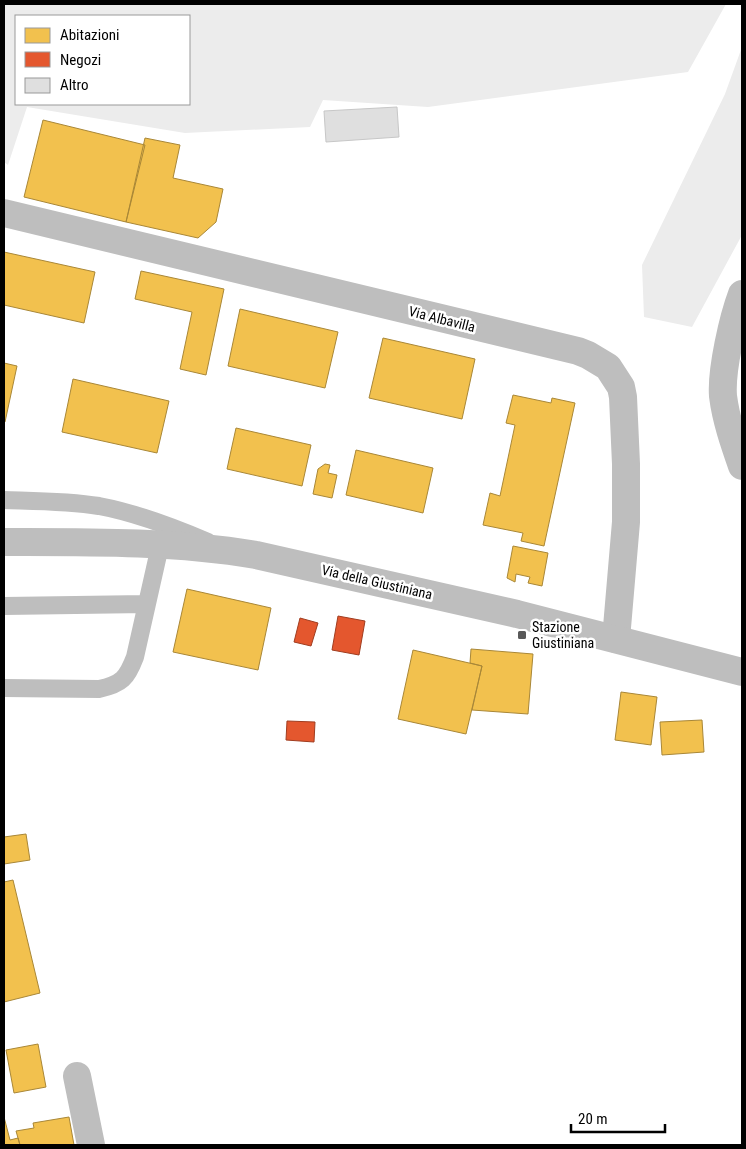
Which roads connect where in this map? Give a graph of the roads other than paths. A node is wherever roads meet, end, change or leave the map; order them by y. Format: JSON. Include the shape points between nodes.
{"nodes":[{"id":1,"x":4,"y":213,"type":"edge"},
{"id":2,"x":742,"y":294,"type":"edge"},
{"id":3,"x":742,"y":466,"type":"edge"},
{"id":4,"x":4,"y":500,"type":"edge"},
{"id":5,"x":4,"y":542,"type":"edge"},
{"id":6,"x":160,"y":546,"type":"junction"},
{"id":7,"x":224,"y":550,"type":"junction"},
{"id":8,"x":146,"y":604,"type":"junction"},
{"id":9,"x":4,"y":606,"type":"edge"},
{"id":10,"x":616,"y":639,"type":"junction"},
{"id":11,"x":742,"y":672,"type":"edge"},
{"id":12,"x":4,"y":688,"type":"edge"},
{"id":13,"x":77,"y":1076,"type":"dead end"},
{"id":14,"x":91,"y":1145,"type":"edge"}],
"edges":[{"from":1,"to":10,"type":"street","name":"Via Albavilla","via":[[569,349],[588,354],[608,367],[621,387],[623,397],[626,464],[626,522]]},
{"from":2,"to":3,"type":"street","via":[[733,324],[723,393],[727,419]]},
{"from":4,"to":7,"type":"lane","via":[[80,504],[117,510],[187,533]]},
{"from":5,"to":6,"type":"street","name":"Via della Giustiniana"},
{"from":6,"to":7,"type":"street","name":"Via della Giustiniana"},
{"from":6,"to":8,"type":"lane"},
{"from":7,"to":10,"type":"street","name":"Via della Giustiniana"},
{"from":8,"to":9,"type":"lane"},
{"from":8,"to":12,"type":"lane","via":[[135,657],[122,681],[99,689]]},
{"from":10,"to":11,"type":"street","name":"Via della Giustiniana"},
{"from":13,"to":14,"type":"street"}]}
